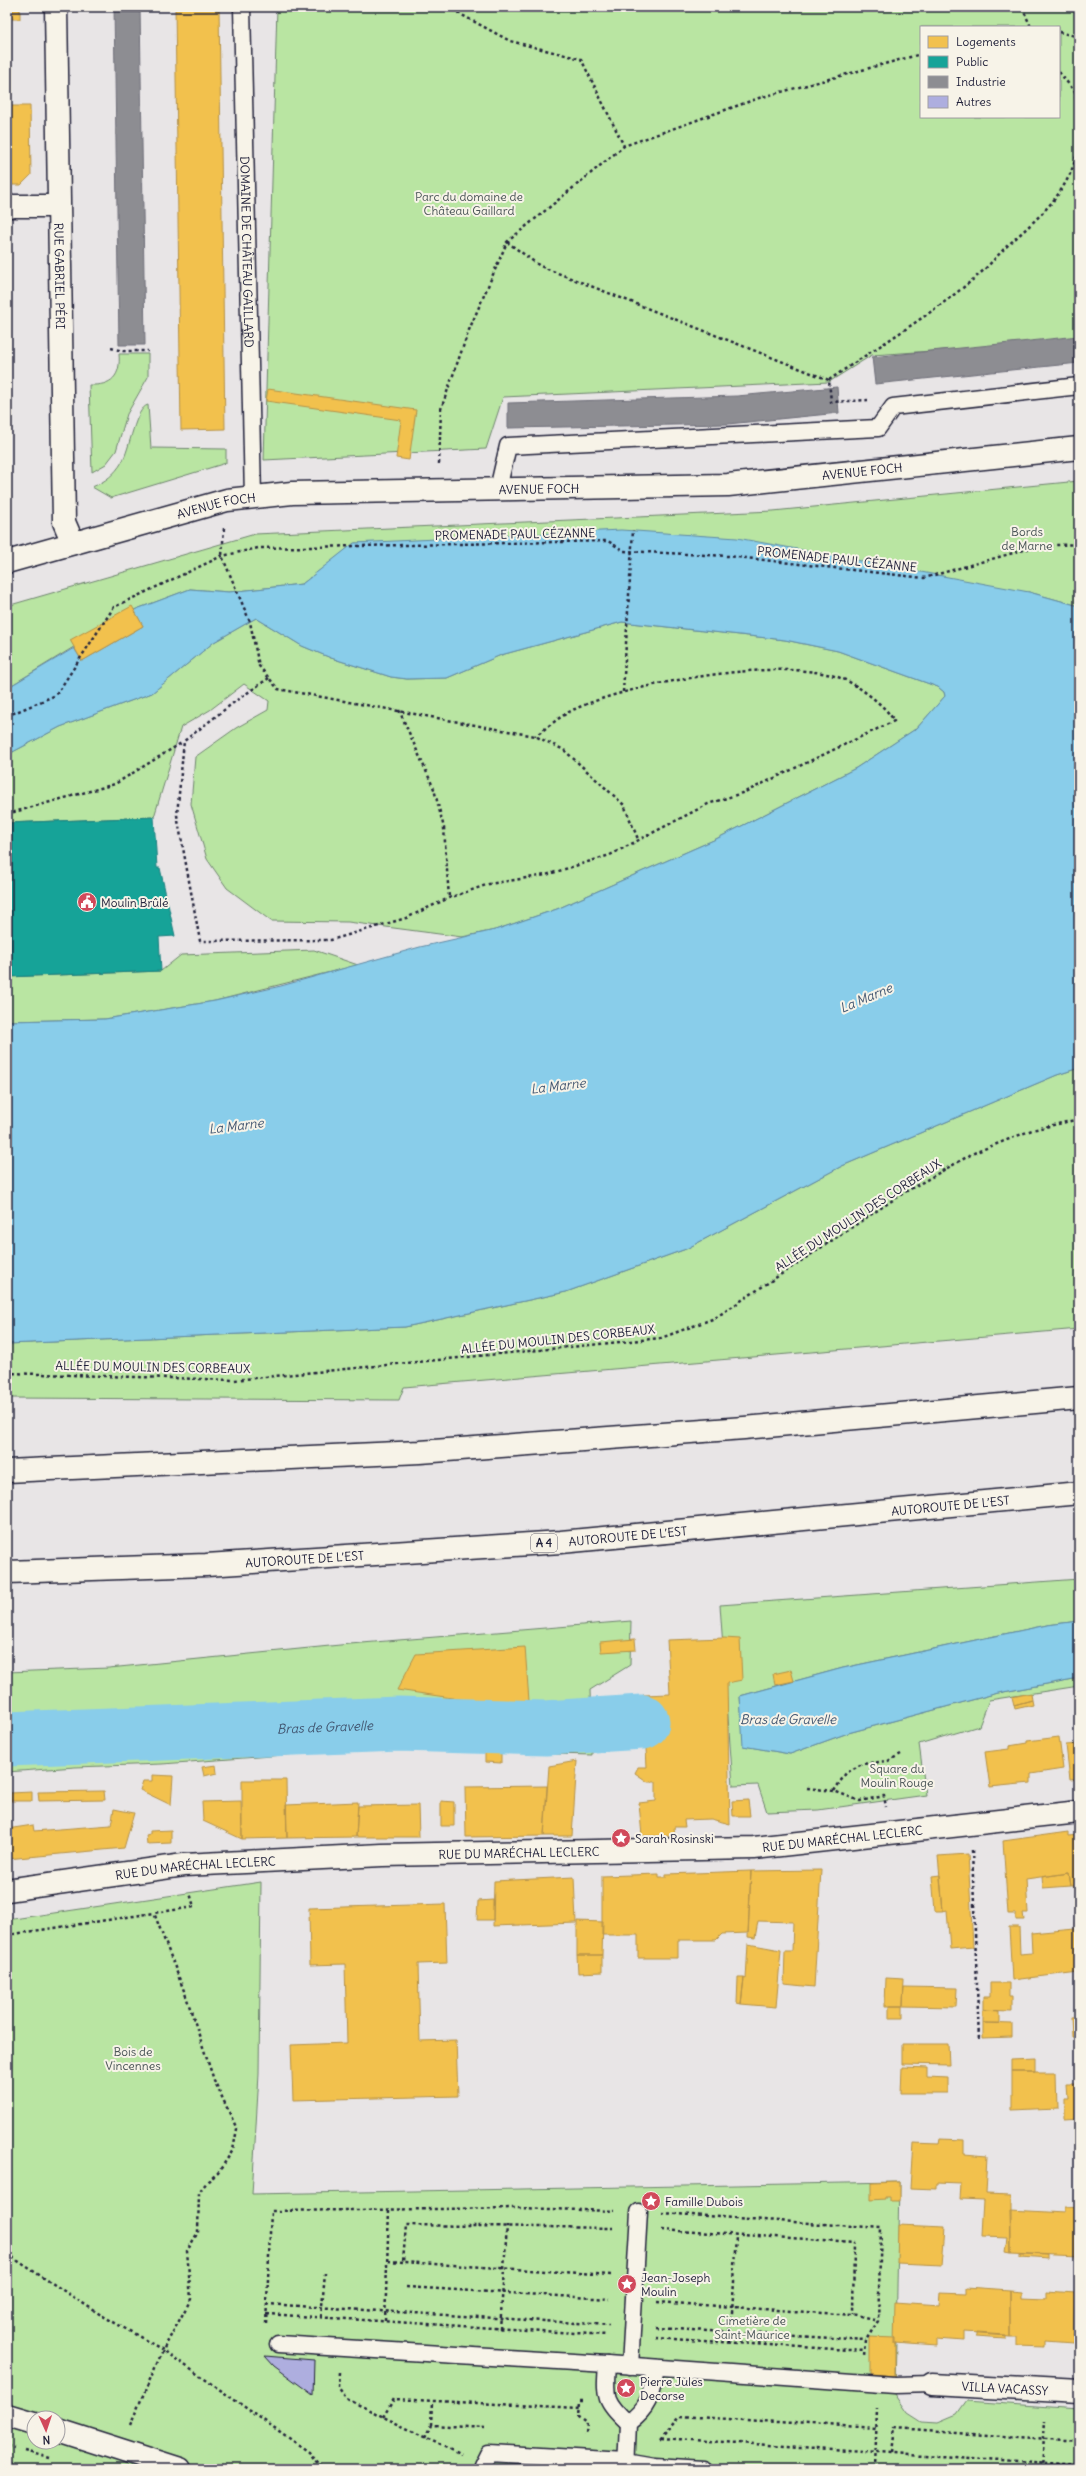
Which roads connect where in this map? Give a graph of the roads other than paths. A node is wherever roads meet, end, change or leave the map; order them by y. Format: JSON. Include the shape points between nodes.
{"nodes":[{"id":1,"x":56,"y":7,"type":"edge"},
{"id":2,"x":242,"y":7,"type":"edge"},
{"id":3,"x":7,"y":206,"type":"edge"},
{"id":4,"x":58,"y":206,"type":"junction"},
{"id":5,"x":1079,"y":386,"type":"edge"},
{"id":6,"x":1079,"y":448,"type":"edge"},
{"id":7,"x":498,"y":489,"type":"junction"},
{"id":8,"x":253,"y":497,"type":"junction"},
{"id":9,"x":73,"y":544,"type":"junction"},
{"id":10,"x":7,"y":562,"type":"edge"},
{"id":11,"x":1079,"y":1398,"type":"edge"},
{"id":12,"x":7,"y":1471,"type":"edge"},
{"id":13,"x":1079,"y":1493,"type":"edge"},
{"id":14,"x":7,"y":1572,"type":"edge"},
{"id":15,"x":1079,"y":1812,"type":"edge"},
{"id":16,"x":7,"y":1890,"type":"edge"},
{"id":17,"x":639,"y":2212,"type":"road end"},
{"id":18,"x":278,"y":2344,"type":"road end"},
{"id":19,"x":607,"y":2364,"type":"junction"},
{"id":20,"x":630,"y":2366,"type":"junction"},
{"id":21,"x":656,"y":2368,"type":"junction"},
{"id":22,"x":932,"y":2384,"type":"joint"},
{"id":23,"x":1079,"y":2387,"type":"edge"},
{"id":24,"x":7,"y":2415,"type":"edge"},
{"id":25,"x":26,"y":2421,"type":"edge"},
{"id":26,"x":628,"y":2423,"type":"junction"},
{"id":27,"x":66,"y":2433,"type":"edge"},
{"id":28,"x":483,"y":2465,"type":"road end"},
{"id":29,"x":626,"y":2465,"type":"edge"},
{"id":30,"x":180,"y":2469,"type":"edge"},
{"id":31,"x":704,"y":2469,"type":"edge"}],
"edges":[{"from":1,"to":4,"type":"main road","name":"RUE GABRIEL PÉRI"},
{"from":2,"to":8,"type":"lane","name":"DOMAINE DE CHÂTEAU GAILLARD"},
{"from":3,"to":4,"type":"main road"},
{"from":4,"to":9,"type":"main road","name":"RUE GABRIEL PÉRI","via":[[64,522]]},
{"from":5,"to":7,"type":"lane","via":[[893,407],[878,428],[508,446]]},
{"from":6,"to":7,"type":"main road","name":"AVENUE FOCH","via":[[728,484]]},
{"from":7,"to":8,"type":"main road","name":"AVENUE FOCH","via":[[292,493]]},
{"from":8,"to":9,"type":"main road","name":"AVENUE FOCH","via":[[227,500]]},
{"from":9,"to":10,"type":"main road","name":"AVENUE FOCH"},
{"from":11,"to":12,"type":"main road","via":[[744,1428],[420,1452]]},
{"from":13,"to":14,"type":"main road","name":"AUTOROUTE DE L’EST","number":"A 4","via":[[561,1542],[206,1565]]},
{"from":15,"to":16,"type":"main road","name":"RUE DU MARÉCHAL LECLERC","via":[[754,1848],[382,1855],[184,1865]]},
{"from":17,"to":20,"type":"lane"},
{"from":18,"to":19,"type":"lane"},
{"from":19,"to":20,"type":"lane"},
{"from":19,"to":26,"type":"lane","via":[[605,2394],[618,2414]]},
{"from":20,"to":21,"type":"lane"},
{"from":21,"to":22,"type":"lane","via":[[895,2385]]},
{"from":21,"to":26,"type":"lane","via":[[651,2398],[643,2412]]},
{"from":22,"to":23,"type":"main road","name":"VILLA VACASSY"},
{"from":24,"to":25,"type":"main road"},
{"from":26,"to":29,"type":"lane"},
{"from":27,"to":30,"type":"main road"},
{"from":28,"to":29,"type":"lane","via":[[489,2453]]},
{"from":29,"to":31,"type":"lane"}]}
